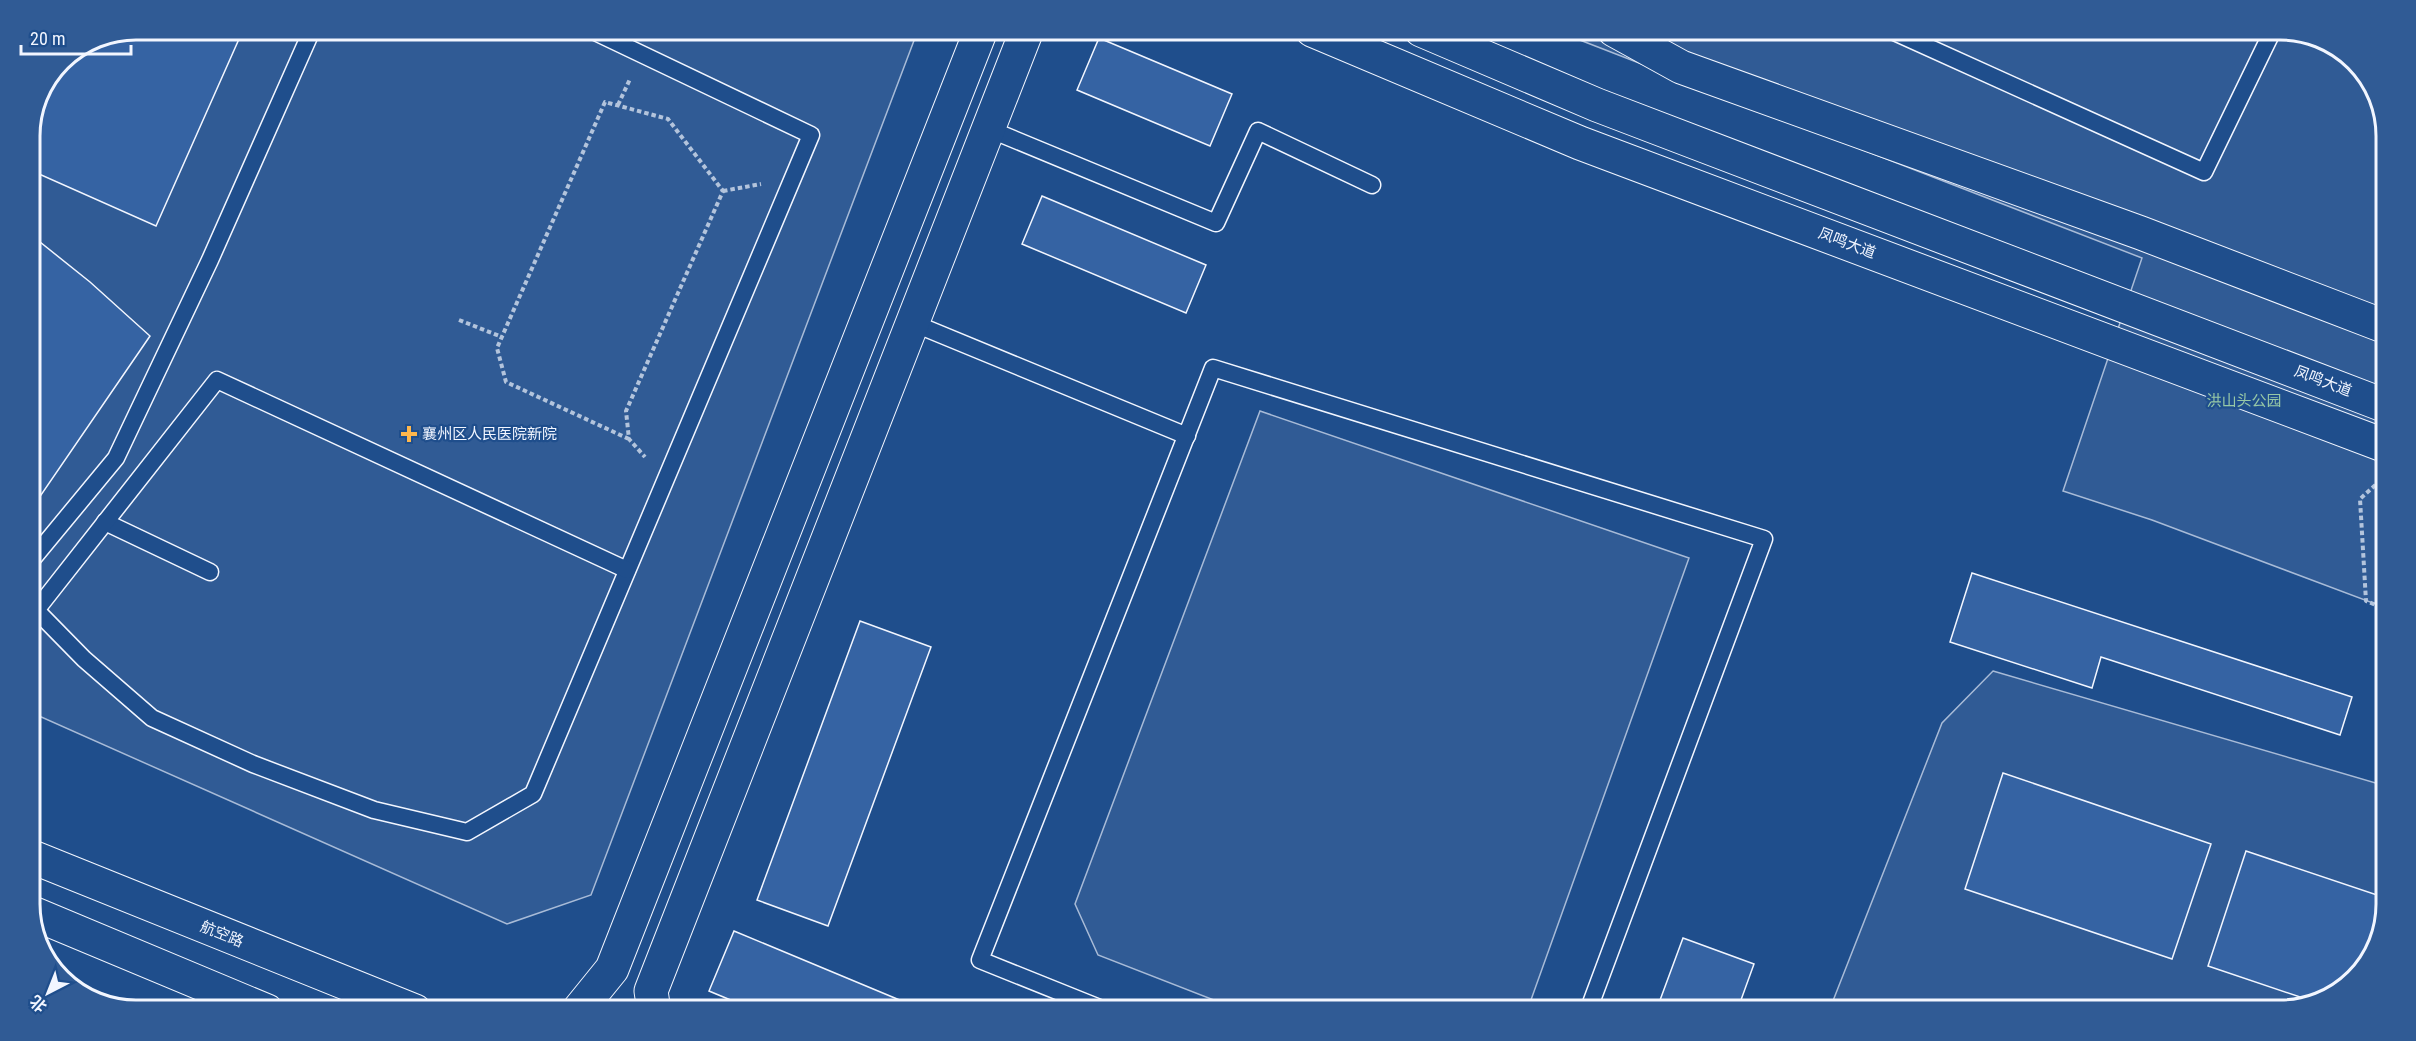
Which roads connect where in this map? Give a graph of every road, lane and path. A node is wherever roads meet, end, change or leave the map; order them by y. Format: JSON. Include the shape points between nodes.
{"nodes":[{"id":1,"x":308,"y":40,"type":"edge"},
{"id":2,"x":612,"y":40,"type":"edge"},
{"id":3,"x":977,"y":40,"type":"edge"},
{"id":4,"x":1024,"y":40,"type":"edge"},
{"id":5,"x":1336,"y":40,"type":"edge"},
{"id":6,"x":1444,"y":40,"type":"edge"},
{"id":7,"x":1632,"y":40,"type":"edge"},
{"id":8,"x":1912,"y":40,"type":"edge"},
{"id":9,"x":2268,"y":40,"type":"edge"},
{"id":10,"x":989,"y":129,"type":"junction"},
{"id":11,"x":1372,"y":185,"type":"dead end"},
{"id":12,"x":459,"y":320,"type":"dead end"},
{"id":13,"x":913,"y":323,"type":"junction"},
{"id":14,"x":2375,"y":324,"type":"edge"},
{"id":15,"x":502,"y":338,"type":"junction"},
{"id":16,"x":2375,"y":402,"type":"edge"},
{"id":17,"x":1187,"y":436,"type":"junction"},
{"id":18,"x":629,"y":439,"type":"junction"},
{"id":19,"x":2375,"y":442,"type":"edge"},
{"id":20,"x":665,"y":479,"type":"junction"},
{"id":21,"x":2375,"y":485,"type":"edge"},
{"id":22,"x":105,"y":522,"type":"junction"},
{"id":23,"x":41,"y":549,"type":"edge"},
{"id":24,"x":627,"y":570,"type":"junction"},
{"id":25,"x":210,"y":572,"type":"dead end"},
{"id":26,"x":41,"y":598,"type":"edge"},
{"id":27,"x":2376,"y":605,"type":"edge"},
{"id":28,"x":41,"y":615,"type":"edge"},
{"id":29,"x":41,"y":860,"type":"edge"},
{"id":30,"x":42,"y":917,"type":"edge"},
{"id":31,"x":241,"y":1000,"type":"edge"},
{"id":32,"x":388,"y":1000,"type":"edge"},
{"id":33,"x":587,"y":1000,"type":"edge"},
{"id":34,"x":652,"y":1000,"type":"edge"},
{"id":35,"x":1080,"y":1000,"type":"edge"},
{"id":36,"x":1592,"y":1000,"type":"edge"}],
"edges":[{"from":1,"to":23,"type":"lane","via":[[116,458]]},
{"from":2,"to":20,"type":"lane","via":[[811,135]]},
{"from":3,"to":33,"type":"street","via":[[612,969]]},
{"from":4,"to":10,"type":"street"},
{"from":5,"to":19,"type":"street","name":"凤鸣大道","via":[[1580,143]]},
{"from":6,"to":16,"type":"street","name":"凤鸣大道","via":[[1597,105]]},
{"from":7,"to":14,"type":"street","via":[[1682,67],[2141,233]]},
{"from":8,"to":9,"type":"lane","via":[[2204,172]]},
{"from":10,"to":11,"type":"lane","via":[[1216,223],[1258,131]]},
{"from":10,"to":13,"type":"street"},
{"from":12,"to":15,"type":"path"},
{"from":13,"to":17,"type":"lane"},
{"from":13,"to":34,"type":"street","via":[[651,991]]},
{"from":15,"to":18,"type":"path","via":[[497,348],[506,382]]},
{"from":15,"to":18,"type":"path","via":[[605,102],[668,119],[723,191],[626,411]]},
{"from":17,"to":35,"type":"lane","via":[[980,960]]},
{"from":17,"to":36,"type":"lane","via":[[1213,368],[1764,540]]},
{"from":18,"to":20,"type":"path"},
{"from":20,"to":24,"type":"lane"},
{"from":21,"to":27,"type":"path","via":[[2360,499],[2366,601]]},
{"from":22,"to":24,"type":"lane","via":[[217,380]]},
{"from":22,"to":25,"type":"lane"},
{"from":22,"to":26,"type":"lane"},
{"from":24,"to":28,"type":"lane","via":[[533,794],[467,832],[374,810],[253,764],[152,718]]},
{"from":29,"to":32,"type":"street","name":"航空路"},
{"from":30,"to":31,"type":"street"}]}
